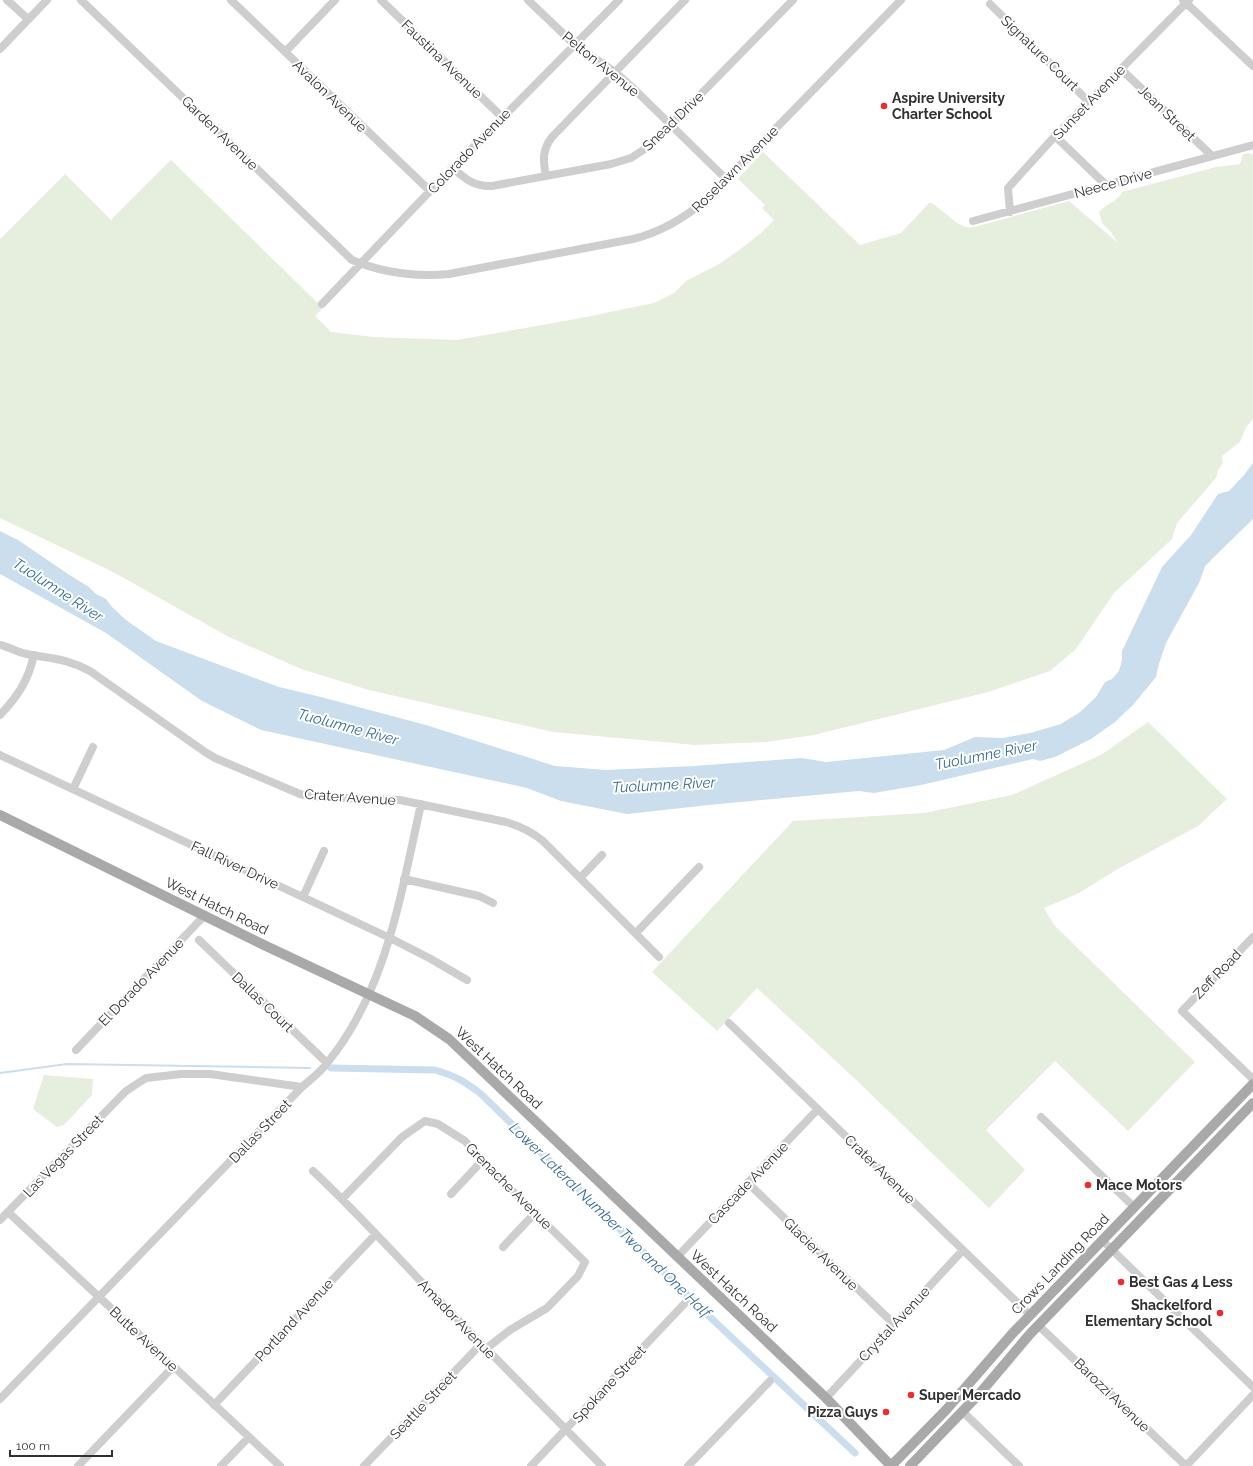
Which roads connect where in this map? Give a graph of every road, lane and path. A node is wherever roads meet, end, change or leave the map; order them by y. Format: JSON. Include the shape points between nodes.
{"nodes":[{"id":1,"x":8,"y":0,"type":"edge"},
{"id":2,"x":47,"y":0,"type":"edge"},
{"id":3,"x":81,"y":0,"type":"edge"},
{"id":4,"x":231,"y":0,"type":"edge"},
{"id":5,"x":334,"y":0,"type":"edge"},
{"id":6,"x":381,"y":0,"type":"edge"},
{"id":7,"x":528,"y":0,"type":"edge"},
{"id":8,"x":618,"y":0,"type":"edge"},
{"id":9,"x":685,"y":0,"type":"edge"},
{"id":10,"x":793,"y":0,"type":"edge"},
{"id":11,"x":901,"y":0,"type":"edge"},
{"id":12,"x":1186,"y":1,"type":"edge"},
{"id":13,"x":990,"y":4,"type":"dead end"},
{"id":14,"x":28,"y":19,"type":"junction"},
{"id":15,"x":574,"y":44,"type":"junction"},
{"id":16,"x":0,"y":49,"type":"edge"},
{"id":17,"x":285,"y":52,"type":"junction"},
{"id":18,"x":1253,"y":66,"type":"edge"},
{"id":19,"x":1121,"y":69,"type":"junction"},
{"id":20,"x":615,"y":72,"type":"junction"},
{"id":21,"x":1089,"y":102,"type":"junction"},
{"id":22,"x":502,"y":117,"type":"junction"},
{"id":23,"x":671,"y":125,"type":"junction"},
{"id":24,"x":1055,"y":136,"type":"junction"},
{"id":25,"x":1253,"y":145,"type":"edge"},
{"id":26,"x":1212,"y":156,"type":"junction"},
{"id":27,"x":453,"y":168,"type":"junction"},
{"id":28,"x":546,"y":176,"type":"junction"},
{"id":29,"x":726,"y":179,"type":"junction"},
{"id":30,"x":1106,"y":185,"type":"junction"},
{"id":31,"x":430,"y":191,"type":"junction"},
{"id":32,"x":1010,"y":212,"type":"junction"},
{"id":33,"x":973,"y":222,"type":"dead end"},
{"id":34,"x":360,"y":263,"type":"junction"},
{"id":35,"x":322,"y":304,"type":"dead end"},
{"id":36,"x":0,"y":644,"type":"edge"},
{"id":37,"x":34,"y":655,"type":"junction"},
{"id":38,"x":0,"y":715,"type":"edge"},
{"id":39,"x":93,"y":747,"type":"dead end"},
{"id":40,"x":0,"y":755,"type":"edge"},
{"id":41,"x":73,"y":789,"type":"junction"},
{"id":42,"x":421,"y":804,"type":"junction"},
{"id":43,"x":0,"y":815,"type":"edge"},
{"id":44,"x":324,"y":852,"type":"dead end"},
{"id":45,"x":602,"y":855,"type":"dead end"},
{"id":46,"x":699,"y":867,"type":"dead end"},
{"id":47,"x":580,"y":878,"type":"junction"},
{"id":48,"x":404,"y":879,"type":"junction"},
{"id":49,"x":303,"y":897,"type":"junction"},
{"id":50,"x":493,"y":903,"type":"dead end"},
{"id":51,"x":205,"y":915,"type":"junction"},
{"id":52,"x":636,"y":933,"type":"junction"},
{"id":53,"x":1253,"y":937,"type":"edge"},
{"id":54,"x":390,"y":938,"type":"junction"},
{"id":55,"x":199,"y":940,"type":"dead end"},
{"id":56,"x":659,"y":956,"type":"dead end"},
{"id":57,"x":467,"y":980,"type":"dead end"},
{"id":58,"x":369,"y":994,"type":"junction"},
{"id":59,"x":729,"y":1023,"type":"dead end"},
{"id":60,"x":76,"y":1050,"type":"dead end"},
{"id":61,"x":328,"y":1063,"type":"junction"},
{"id":62,"x":1253,"y":1079,"type":"edge"},
{"id":63,"x":1253,"y":1084,"type":"edge"},
{"id":64,"x":302,"y":1087,"type":"junction"},
{"id":65,"x":1253,"y":1094,"type":"edge"},
{"id":66,"x":1253,"y":1103,"type":"edge"},
{"id":67,"x":818,"y":1109,"type":"junction"},
{"id":68,"x":1041,"y":1117,"type":"dead end"},
{"id":69,"x":1220,"y":1136,"type":"junction"},
{"id":70,"x":482,"y":1161,"type":"junction"},
{"id":71,"x":313,"y":1171,"type":"dead end"},
{"id":72,"x":748,"y":1183,"type":"junction"},
{"id":73,"x":451,"y":1194,"type":"dead end"},
{"id":74,"x":342,"y":1199,"type":"junction"},
{"id":75,"x":1134,"y":1207,"type":"junction"},
{"id":76,"x":8,"y":1212,"type":"junction"},
{"id":77,"x":535,"y":1213,"type":"junction"},
{"id":78,"x":0,"y":1220,"type":"edge"},
{"id":79,"x":375,"y":1235,"type":"junction"},
{"id":80,"x":1102,"y":1240,"type":"junction"},
{"id":81,"x":503,"y":1247,"type":"dead end"},
{"id":82,"x":1111,"y":1249,"type":"junction"},
{"id":83,"x":963,"y":1250,"type":"junction"},
{"id":84,"x":678,"y":1257,"type":"junction"},
{"id":85,"x":585,"y":1262,"type":"joint"},
{"id":86,"x":1071,"y":1273,"type":"junction"},
{"id":87,"x":99,"y":1297,"type":"junction"},
{"id":88,"x":686,"y":1302,"type":"dead end"},
{"id":89,"x":1030,"y":1315,"type":"junction"},
{"id":90,"x":894,"y":1324,"type":"junction"},
{"id":91,"x":1038,"y":1325,"type":"junction"},
{"id":92,"x":484,"y":1346,"type":"junction"},
{"id":93,"x":1003,"y":1364,"type":"junction"},
{"id":94,"x":173,"y":1367,"type":"junction"},
{"id":95,"x":770,"y":1381,"type":"dead end"},
{"id":96,"x":1253,"y":1387,"type":"edge"},
{"id":97,"x":1253,"y":1395,"type":"edge"},
{"id":98,"x":826,"y":1398,"type":"junction"},
{"id":99,"x":0,"y":1399,"type":"edge"},
{"id":100,"x":214,"y":1405,"type":"junction"},
{"id":101,"x":963,"y":1412,"type":"junction"},
{"id":102,"x":566,"y":1429,"type":"junction"},
{"id":103,"x":249,"y":1438,"type":"junction"},
{"id":104,"x":78,"y":1466,"type":"edge"},
{"id":105,"x":221,"y":1466,"type":"edge"},
{"id":106,"x":280,"y":1466,"type":"edge"},
{"id":107,"x":364,"y":1466,"type":"edge"},
{"id":108,"x":531,"y":1466,"type":"edge"},
{"id":109,"x":602,"y":1466,"type":"edge"},
{"id":110,"x":688,"y":1466,"type":"edge"},
{"id":111,"x":891,"y":1466,"type":"edge"},
{"id":112,"x":910,"y":1466,"type":"edge"},
{"id":113,"x":1019,"y":1466,"type":"edge"},
{"id":114,"x":1186,"y":1466,"type":"edge"}],
"edges":[{"from":1,"to":14,"type":"street"},
{"from":2,"to":14,"type":"street"},
{"from":3,"to":34,"type":"street","name":"Garden Avenue","via":[[352,260]]},
{"from":4,"to":17,"type":"street","name":"Avalon Avenue"},
{"from":5,"to":17,"type":"street"},
{"from":6,"to":22,"type":"street","name":"Faustina Avenue"},
{"from":7,"to":15,"type":"street","name":"Pelton Avenue"},
{"from":8,"to":15,"type":"street","name":"Colorado Avenue"},
{"from":9,"to":20,"type":"street"},
{"from":10,"to":23,"type":"street","name":"Snead Drive"},
{"from":11,"to":29,"type":"street","name":"Roselawn Avenue"},
{"from":12,"to":18,"type":"street"},
{"from":12,"to":19,"type":"street","name":"Sunset Avenue"},
{"from":13,"to":21,"type":"street","name":"Signature Court"},
{"from":14,"to":16,"type":"street"},
{"from":15,"to":20,"type":"street","name":"Pelton Avenue"},
{"from":15,"to":22,"type":"street","name":"Colorado Avenue"},
{"from":17,"to":31,"type":"street","name":"Avalon Avenue"},
{"from":19,"to":21,"type":"street","name":"Sunset Avenue"},
{"from":19,"to":26,"type":"street","name":"Jean Street"},
{"from":20,"to":23,"type":"street","name":"Pelton Avenue"},
{"from":20,"to":28,"type":"street","via":[[549,141],[543,162]]},
{"from":21,"to":24,"type":"street","name":"Sunset Avenue"},
{"from":22,"to":27,"type":"street","name":"Colorado Avenue"},
{"from":23,"to":28,"type":"street","name":"Snead Drive","via":[[651,145],[631,158]]},
{"from":23,"to":29,"type":"street","name":"Pelton Avenue"},
{"from":24,"to":30,"type":"street"},
{"from":24,"to":32,"type":"street","name":"Sunset Avenue","via":[[1008,188]]},
{"from":25,"to":26,"type":"street","name":"Neece Drive"},
{"from":26,"to":30,"type":"street","name":"Neece Drive"},
{"from":27,"to":28,"type":"street","name":"Snead Drive","via":[[472,183],[484,187]]},
{"from":27,"to":31,"type":"street","name":"Colorado Avenue"},
{"from":29,"to":34,"type":"street","name":"Roselawn Avenue","via":[[685,217],[660,231],[633,239],[432,276],[378,270]]},
{"from":30,"to":32,"type":"street","name":"Neece Drive"},
{"from":31,"to":34,"type":"street","name":"Colorado Avenue"},
{"from":32,"to":33,"type":"street","name":"Neece Drive"},
{"from":34,"to":35,"type":"street","name":"Colorado Avenue"},
{"from":36,"to":37,"type":"street","name":"Crater Avenue"},
{"from":37,"to":38,"type":"street","via":[[24,685],[17,697]]},
{"from":37,"to":42,"type":"street","name":"Crater Avenue","via":[[67,660],[90,670],[215,758],[300,794],[312,797]]},
{"from":39,"to":41,"type":"street"},
{"from":40,"to":41,"type":"street","name":"Fall River Drive"},
{"from":41,"to":49,"type":"street","name":"Fall River Drive"},
{"from":42,"to":47,"type":"street","name":"Crater Avenue","via":[[517,825],[535,835]]},
{"from":42,"to":48,"type":"street","name":"Dallas Street"},
{"from":43,"to":51,"type":"main road","name":"West Hatch Road"},
{"from":44,"to":49,"type":"street"},
{"from":45,"to":47,"type":"street"},
{"from":46,"to":52,"type":"street"},
{"from":47,"to":52,"type":"street","name":"Crater Avenue"},
{"from":48,"to":50,"type":"street","via":[[480,896]]},
{"from":48,"to":54,"type":"street","name":"Dallas Street"},
{"from":49,"to":54,"type":"street","name":"Fall River Drive"},
{"from":51,"to":58,"type":"main road","name":"West Hatch Road"},
{"from":51,"to":60,"type":"street","name":"El Dorado Avenue"},
{"from":52,"to":56,"type":"street","name":"Crater Avenue"},
{"from":53,"to":62,"type":"street","name":"Zeff Road","via":[[1182,1012]]},
{"from":54,"to":57,"type":"street","name":"Fall River Drive"},
{"from":54,"to":58,"type":"street","name":"Dallas Street"},
{"from":55,"to":61,"type":"street","name":"Dallas Court"},
{"from":58,"to":61,"type":"street","name":"Dallas Street","via":[[351,1030]]},
{"from":58,"to":84,"type":"main road","name":"West Hatch Road","via":[[414,1016],[449,1039]]},
{"from":59,"to":67,"type":"street","name":"Crater Avenue"},
{"from":61,"to":64,"type":"street","name":"Dallas Street"},
{"from":63,"to":75,"type":"main road","name":"Crows Landing Road"},
{"from":64,"to":76,"type":"street","name":"Las Vegas Street","via":[[210,1074],[146,1078],[126,1091]]},
{"from":64,"to":87,"type":"street","name":"Dallas Street"},
{"from":65,"to":69,"type":"main road","via":[[1224,1127]]},
{"from":66,"to":69,"type":"main road","name":"Crows Landing Road"},
{"from":67,"to":72,"type":"street","name":"Cascade Avenue"},
{"from":67,"to":83,"type":"street","name":"Crater Avenue"},
{"from":68,"to":75,"type":"street"},
{"from":69,"to":82,"type":"main road","name":"Crows Landing Road"},
{"from":70,"to":73,"type":"street"},
{"from":70,"to":74,"type":"street","name":"Grenache Avenue","via":[[457,1136],[438,1124],[425,1121],[402,1137]]},
{"from":70,"to":77,"type":"street","name":"Grenache Avenue"},
{"from":71,"to":74,"type":"street","name":"Amador Avenue"},
{"from":72,"to":84,"type":"street","name":"Cascade Avenue"},
{"from":72,"to":90,"type":"street","name":"Glacier Avenue"},
{"from":74,"to":79,"type":"street","name":"Amador Avenue"},
{"from":75,"to":80,"type":"main road","name":"Crows Landing Road"},
{"from":76,"to":78,"type":"street","name":"Las Vegas Street"},
{"from":76,"to":87,"type":"street","name":"Butte Avenue"},
{"from":77,"to":81,"type":"street"},
{"from":77,"to":85,"type":"street","name":"Grenache Avenue"},
{"from":79,"to":92,"type":"street","name":"Amador Avenue"},
{"from":79,"to":100,"type":"street","name":"Portland Avenue"},
{"from":80,"to":82,"type":"street"},
{"from":80,"to":86,"type":"main road","name":"Crows Landing Road"},
{"from":82,"to":91,"type":"main road","name":"Crows Landing Road"},
{"from":82,"to":96,"type":"street"},
{"from":83,"to":89,"type":"street","name":"Crater Avenue"},
{"from":83,"to":90,"type":"street","name":"Crystal Avenue"},
{"from":84,"to":98,"type":"main road","name":"West Hatch Road"},
{"from":85,"to":92,"type":"street","name":"Seattle Street","via":[[578,1276],[547,1308]]},
{"from":86,"to":89,"type":"main road","name":"Crows Landing Road"},
{"from":86,"to":91,"type":"main road","via":[[1065,1286],[1038,1316]]},
{"from":87,"to":94,"type":"street","name":"Butte Avenue"},
{"from":87,"to":99,"type":"street","name":"Dallas Street"},
{"from":88,"to":102,"type":"street","name":"Spokane Street"},
{"from":89,"to":93,"type":"main road","via":[[1030,1323],[1005,1357]]},
{"from":89,"to":111,"type":"main road","name":"Crows Landing Road","via":[[946,1410]]},
{"from":90,"to":98,"type":"street","name":"Crystal Avenue"},
{"from":91,"to":93,"type":"main road","name":"Crows Landing Road"},
{"from":91,"to":114,"type":"street","name":"Barozzi Avenue"},
{"from":92,"to":102,"type":"street","name":"Amador Avenue"},
{"from":92,"to":107,"type":"street","name":"Seattle Street"},
{"from":93,"to":101,"type":"main road","name":"Crows Landing Road"},
{"from":94,"to":100,"type":"street","name":"Butte Avenue"},
{"from":94,"to":104,"type":"street"},
{"from":95,"to":110,"type":"street"},
{"from":97,"to":114,"type":"street"},
{"from":98,"to":111,"type":"main road","name":"West Hatch Road"},
{"from":100,"to":103,"type":"street","name":"Butte Avenue"},
{"from":101,"to":112,"type":"main road","name":"Crows Landing Road"},
{"from":101,"to":113,"type":"street"},
{"from":102,"to":108,"type":"street","name":"Spokane Street"},
{"from":102,"to":109,"type":"street","name":"Amador Avenue"},
{"from":103,"to":105,"type":"street"},
{"from":103,"to":106,"type":"street","name":"Butte Avenue"}]}
